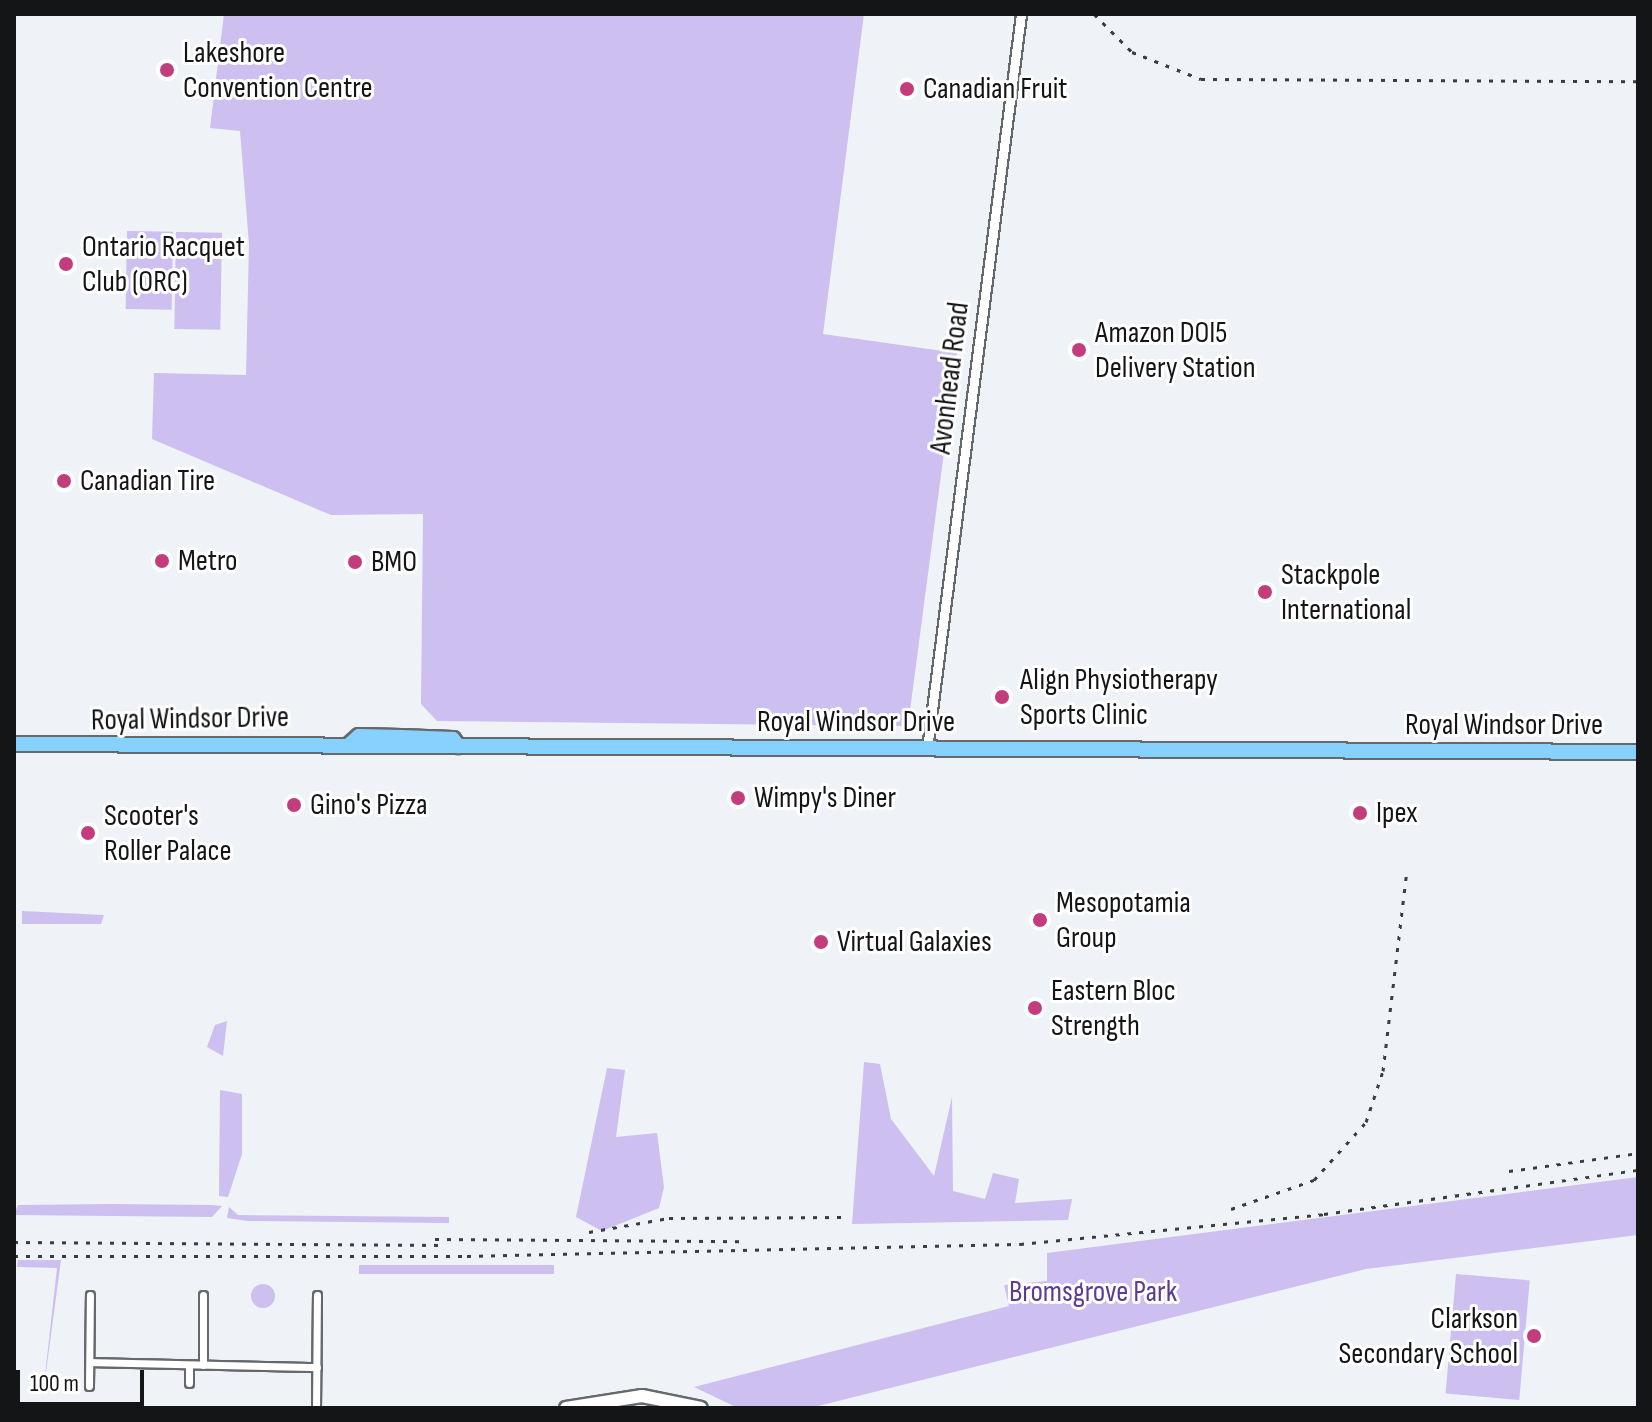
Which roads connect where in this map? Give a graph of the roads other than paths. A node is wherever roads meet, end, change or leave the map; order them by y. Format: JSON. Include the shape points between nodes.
{"nodes":[{"id":1,"x":1021,"y":14,"type":"edge"},
{"id":2,"x":14,"y":744,"type":"edge"},
{"id":3,"x":30,"y":747,"type":"junction"},
{"id":4,"x":927,"y":749,"type":"junction"},
{"id":5,"x":14,"y":750,"type":"edge"},
{"id":6,"x":1638,"y":752,"type":"edge"},
{"id":7,"x":90,"y":1295,"type":"dead end"},
{"id":8,"x":203,"y":1295,"type":"dead end"},
{"id":9,"x":317,"y":1295,"type":"dead end"},
{"id":10,"x":90,"y":1362,"type":"junction"},
{"id":11,"x":189,"y":1365,"type":"junction"},
{"id":12,"x":203,"y":1365,"type":"junction"},
{"id":13,"x":317,"y":1367,"type":"junction"},
{"id":14,"x":189,"y":1383,"type":"dead end"},
{"id":15,"x":89,"y":1386,"type":"dead end"},
{"id":16,"x":316,"y":1408,"type":"edge"},
{"id":17,"x":566,"y":1408,"type":"edge"},
{"id":18,"x":701,"y":1408,"type":"edge"}],
"edges":[{"from":1,"to":4,"type":"street","name":"Avonhead Road"},
{"from":2,"to":3,"type":"main road","name":"Royal Windsor Drive"},
{"from":3,"to":4,"type":"main road","name":"Royal Windsor Drive"},
{"from":3,"to":5,"type":"main road","name":"Royal Windsor Drive"},
{"from":4,"to":6,"type":"main road","name":"Royal Windsor Drive"},
{"from":7,"to":10,"type":"street"},
{"from":8,"to":12,"type":"street"},
{"from":9,"to":13,"type":"street"},
{"from":10,"to":11,"type":"street"},
{"from":10,"to":15,"type":"street"},
{"from":11,"to":12,"type":"street"},
{"from":11,"to":14,"type":"street"},
{"from":12,"to":13,"type":"street"},
{"from":13,"to":16,"type":"street"},
{"from":17,"to":18,"type":"street","via":[[642,1396]]}]}
